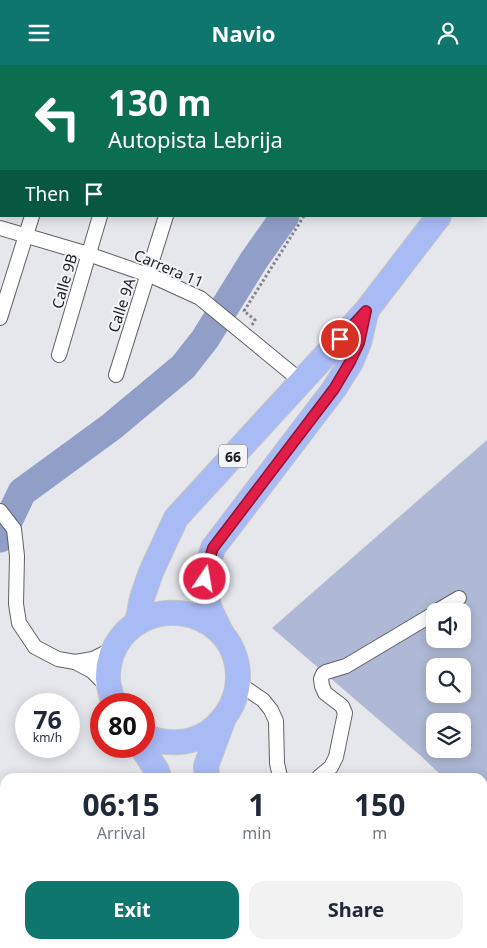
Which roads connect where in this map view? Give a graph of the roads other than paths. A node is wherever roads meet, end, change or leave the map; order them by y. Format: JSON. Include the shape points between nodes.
{"nodes":[{"id":1,"x":32,"y":217,"type":"edge"},
{"id":2,"x":100,"y":217,"type":"edge"},
{"id":3,"x":166,"y":217,"type":"edge"},
{"id":4,"x":438,"y":217,"type":"edge"},
{"id":5,"x":0,"y":228,"type":"edge"},
{"id":6,"x":26,"y":236,"type":"junction"},
{"id":7,"x":88,"y":254,"type":"junction"},
{"id":8,"x":148,"y":275,"type":"junction"},
{"id":9,"x":366,"y":311,"type":"junction"},
{"id":10,"x":0,"y":318,"type":"edge"},
{"id":11,"x":59,"y":355,"type":"dead end"},
{"id":12,"x":116,"y":375,"type":"dead end"},
{"id":13,"x":302,"y":381,"type":"junction"},
{"id":14,"x":1,"y":511,"type":"edge"},
{"id":15,"x":459,"y":598,"type":"dead end"},
{"id":16,"x":451,"y":603,"type":"edge"},
{"id":17,"x":426,"y":618,"type":"edge"},
{"id":18,"x":137,"y":623,"type":"junction"},
{"id":19,"x":222,"y":634,"type":"junction"},
{"id":20,"x":115,"y":648,"type":"junction"},
{"id":21,"x":76,"y":662,"type":"junction"},
{"id":22,"x":238,"y":683,"type":"junction"},
{"id":23,"x":109,"y":693,"type":"edge"},
{"id":24,"x":111,"y":693,"type":"edge"},
{"id":25,"x":222,"y":720,"type":"junction"},
{"id":26,"x":155,"y":741,"type":"edge"},
{"id":27,"x":149,"y":758,"type":"edge"},
{"id":28,"x":158,"y":773,"type":"edge"},
{"id":29,"x":207,"y":773,"type":"edge"},
{"id":30,"x":279,"y":773,"type":"edge"},
{"id":31,"x":324,"y":773,"type":"edge"}],
"edges":[{"from":1,"to":6,"type":"street"},
{"from":2,"to":7,"type":"street","name":"Calle 9B"},
{"from":3,"to":8,"type":"street","name":"Calle 9A"},
{"from":4,"to":9,"type":"highway","number":"66"},
{"from":5,"to":6,"type":"street","name":"Carrera 11"},
{"from":6,"to":7,"type":"street","name":"Carrera 11"},
{"from":6,"to":10,"type":"street"},
{"from":7,"to":8,"type":"street","name":"Carrera 11"},
{"from":7,"to":11,"type":"street","name":"Calle 9B"},
{"from":8,"to":12,"type":"street","name":"Calle 9A"},
{"from":8,"to":13,"type":"street","name":"Carrera 11","via":[[200,298]]},
{"from":9,"to":13,"type":"highway","number":"66"},
{"from":9,"to":19,"type":"highway","number":"66","via":[[359,343],[334,389],[213,548],[205,579],[208,605]]},
{"from":13,"to":18,"type":"highway","number":"66","via":[[176,518],[151,572]]},
{"from":14,"to":21,"type":"street","via":[[14,529],[19,623],[35,647],[58,659]]},
{"from":15,"to":16,"type":"street"},
{"from":17,"to":31,"type":"street","via":[[346,665],[323,674],[321,679],[325,693],[342,706],[345,713],[336,757]]},
{"from":18,"to":19,"type":"highway","via":[[154,615],[172,612],[191,614]]},
{"from":18,"to":20,"type":"highway"},
{"from":19,"to":22,"type":"highway","via":[[236,657]]},
{"from":20,"to":21,"type":"street","via":[[93,659]]},
{"from":20,"to":24,"type":"highway","via":[[108,675]]},
{"from":21,"to":23,"type":"street","via":[[92,671]]},
{"from":22,"to":25,"type":"highway","via":[[236,697]]},
{"from":22,"to":30,"type":"street","via":[[263,701],[274,715]]},
{"from":25,"to":26,"type":"highway","via":[[209,732],[192,740],[175,743]]},
{"from":25,"to":29,"type":"highway","via":[[206,766]]},
{"from":27,"to":28,"type":"highway"}]}
